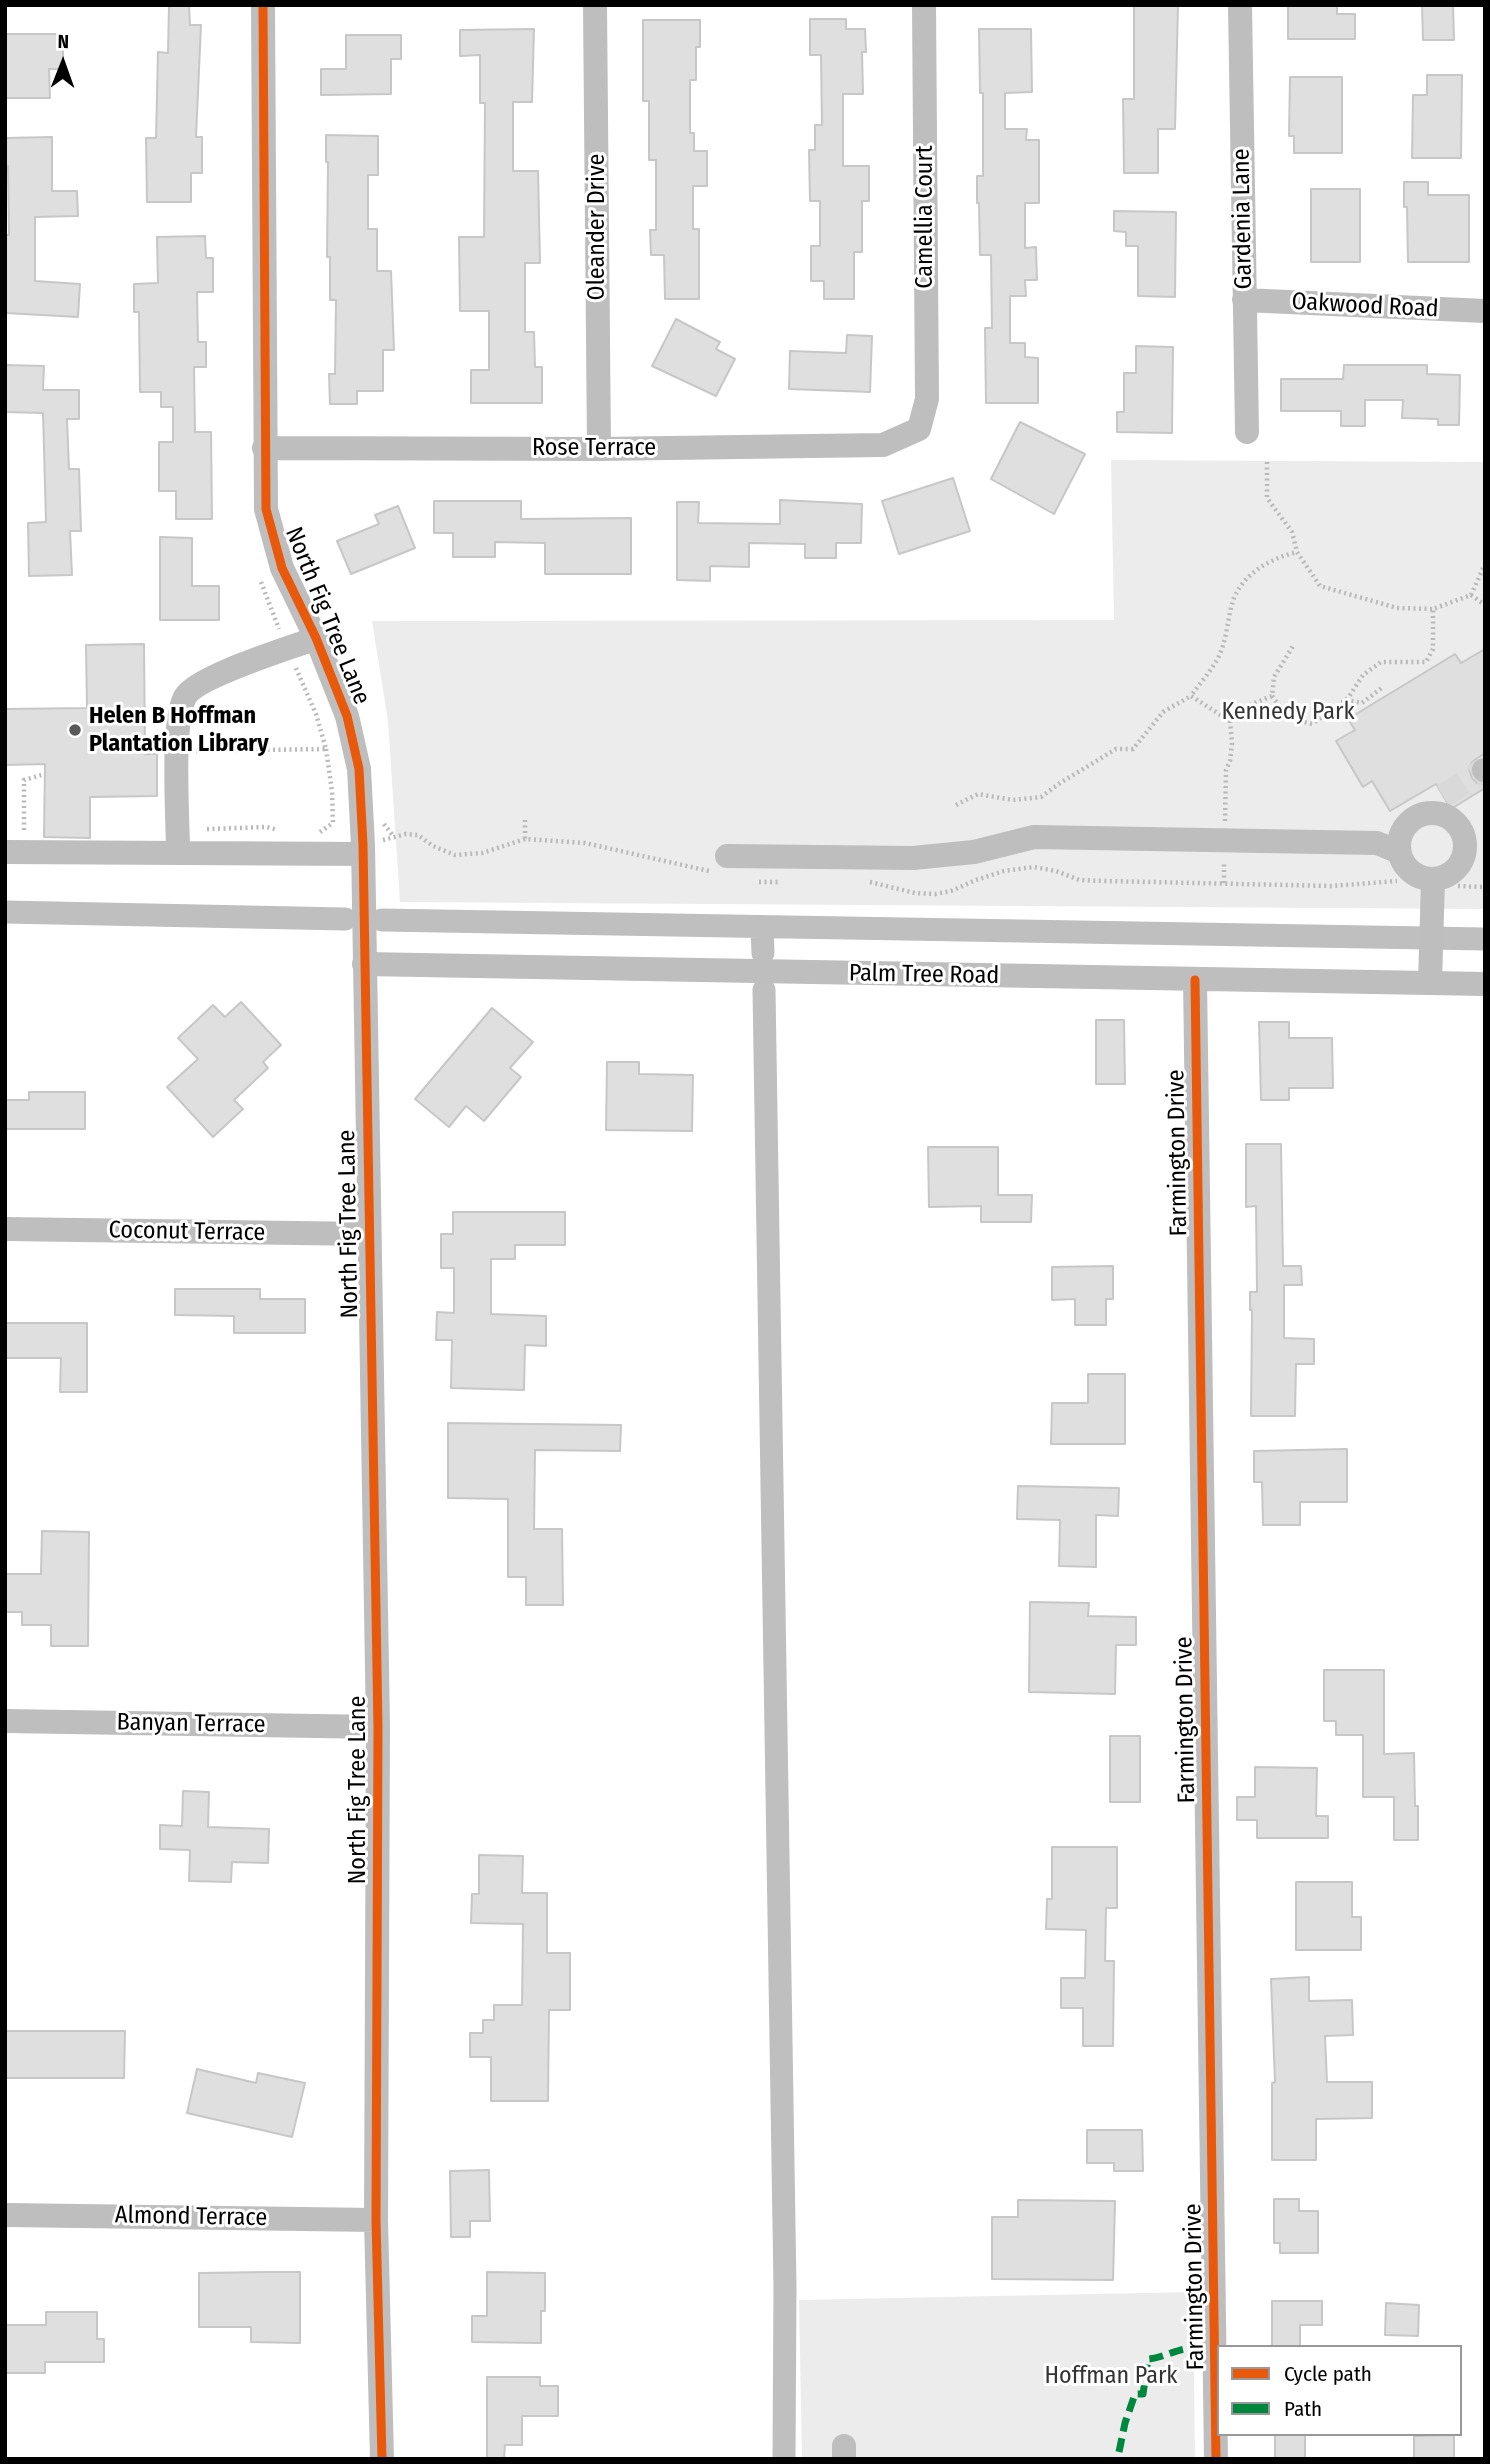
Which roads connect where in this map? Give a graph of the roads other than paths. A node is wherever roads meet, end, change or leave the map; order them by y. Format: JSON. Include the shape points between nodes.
{"nodes":[{"id":1,"x":263,"y":5,"type":"edge"},
{"id":2,"x":595,"y":5,"type":"edge"},
{"id":3,"x":924,"y":5,"type":"edge"},
{"id":4,"x":1240,"y":5,"type":"edge"},
{"id":5,"x":1244,"y":300,"type":"junction"},
{"id":6,"x":1485,"y":311,"type":"edge"},
{"id":7,"x":919,"y":429,"type":"joint"},
{"id":8,"x":1247,"y":432,"type":"dead end"},
{"id":9,"x":264,"y":448,"type":"junction"},
{"id":10,"x":599,"y":449,"type":"junction"},
{"id":11,"x":316,"y":638,"type":"junction"},
{"id":12,"x":178,"y":845,"type":"junction"},
{"id":13,"x":1475,"y":846,"type":"edge"},
{"id":14,"x":15,"y":852,"type":"edge"},
{"id":15,"x":1399,"y":852,"type":"junction"},
{"id":16,"x":363,"y":854,"type":"junction"},
{"id":17,"x":727,"y":856,"type":"dead end"},
{"id":18,"x":1433,"y":886,"type":"junction"},
{"id":19,"x":364,"y":964,"type":"junction"},
{"id":20,"x":1430,"y":975,"type":"junction"},
{"id":21,"x":1195,"y":980,"type":"junction"},
{"id":22,"x":1485,"y":984,"type":"edge"},
{"id":23,"x":5,"y":1229,"type":"edge"},
{"id":24,"x":368,"y":1234,"type":"junction"},
{"id":25,"x":5,"y":1721,"type":"edge"},
{"id":26,"x":378,"y":1727,"type":"junction"},
{"id":27,"x":5,"y":2215,"type":"edge"},
{"id":28,"x":376,"y":2220,"type":"junction"},
{"id":29,"x":382,"y":2459,"type":"edge"},
{"id":30,"x":1216,"y":2459,"type":"edge"}],
"edges":[{"from":1,"to":9,"type":"street","name":"North Fig Tree Lane"},
{"from":2,"to":10,"type":"street","name":"Oleander Drive"},
{"from":3,"to":7,"type":"street","name":"Camellia Court","via":[[927,399]]},
{"from":4,"to":5,"type":"street","name":"Gardenia Lane"},
{"from":5,"to":6,"type":"street","name":"Oakwood Road"},
{"from":5,"to":8,"type":"street","name":"Gardenia Lane"},
{"from":7,"to":10,"type":"street","name":"Rose Terrace","via":[[883,445]]},
{"from":9,"to":10,"type":"street","name":"Rose Terrace"},
{"from":9,"to":11,"type":"street","name":"North Fig Tree Lane","via":[[266,509],[282,568]]},
{"from":11,"to":12,"type":"street","via":[[202,681],[186,696],[178,722]]},
{"from":11,"to":16,"type":"street","name":"North Fig Tree Lane","via":[[347,716],[359,769]]},
{"from":12,"to":14,"type":"street"},
{"from":12,"to":16,"type":"street"},
{"from":13,"to":15,"type":"street","via":[[1450,818],[1440,814],[1436,804],[1402,830]]},
{"from":13,"to":18,"type":"street","via":[[1454,872]]},
{"from":15,"to":17,"type":"street","via":[[1377,844],[1034,837],[974,852],[913,858]]},
{"from":15,"to":18,"type":"street","via":[[1408,869]]},
{"from":16,"to":19,"type":"street","name":"North Fig Tree Lane"},
{"from":18,"to":20,"type":"street"},
{"from":19,"to":21,"type":"street","name":"Palm Tree Road"},
{"from":19,"to":24,"type":"street","name":"North Fig Tree Lane"},
{"from":20,"to":21,"type":"street","name":"Palm Tree Road"},
{"from":20,"to":22,"type":"street","name":"Palm Tree Road"},
{"from":21,"to":30,"type":"street","name":"Farmington Drive"},
{"from":23,"to":24,"type":"street","name":"Coconut Terrace"},
{"from":24,"to":26,"type":"street","name":"North Fig Tree Lane"},
{"from":25,"to":26,"type":"street","name":"Banyan Terrace"},
{"from":26,"to":28,"type":"street","name":"North Fig Tree Lane"},
{"from":27,"to":28,"type":"street","name":"Almond Terrace"},
{"from":28,"to":29,"type":"street","name":"North Fig Tree Lane"}]}
